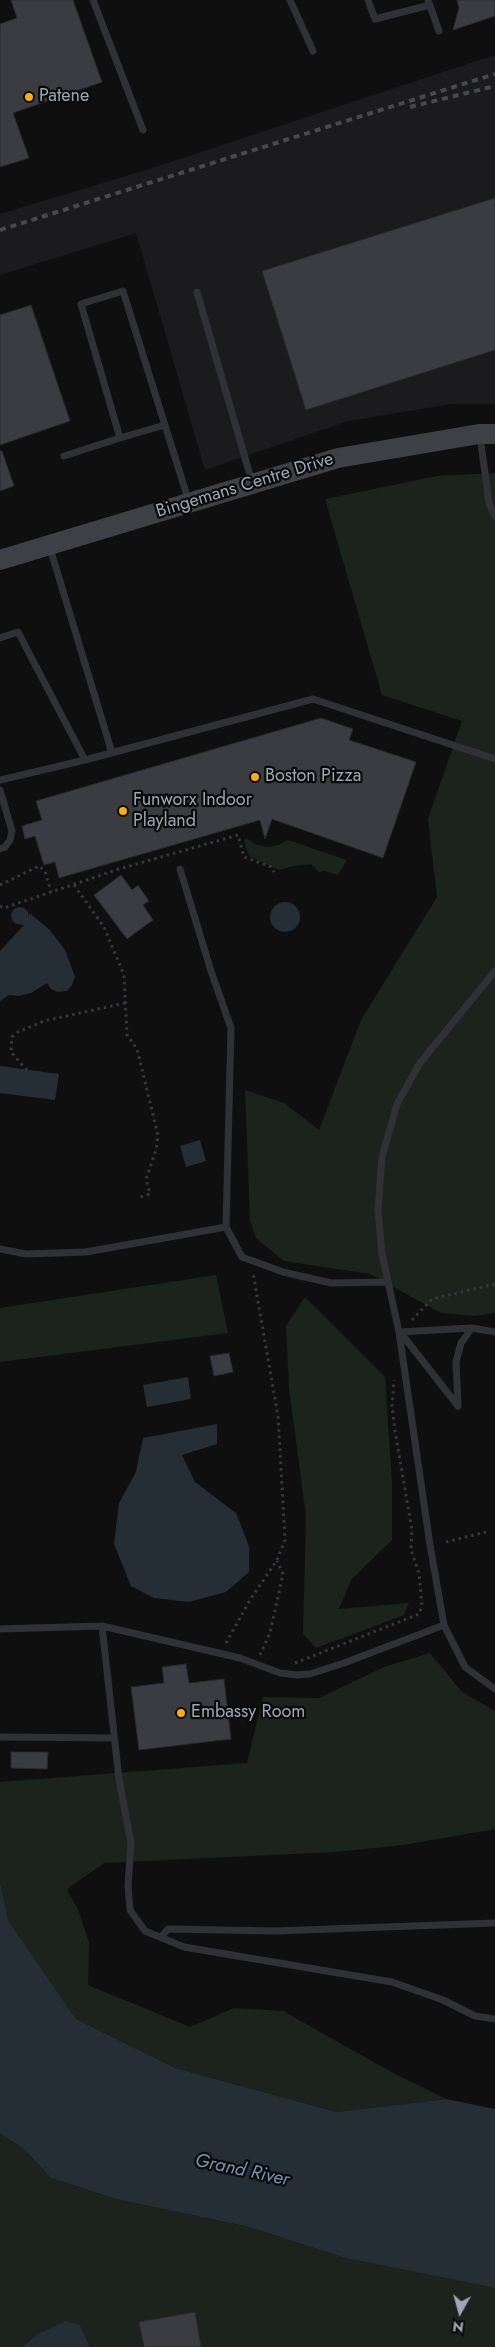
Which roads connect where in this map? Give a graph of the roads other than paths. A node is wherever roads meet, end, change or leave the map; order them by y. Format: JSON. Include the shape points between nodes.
{"nodes":[{"id":1,"x":93,"y":0,"type":"edge"},
{"id":2,"x":290,"y":0,"type":"edge"},
{"id":3,"x":368,"y":0,"type":"edge"},
{"id":4,"x":429,"y":2,"type":"edge"},
{"id":5,"x":439,"y":31,"type":"dead end"},
{"id":6,"x":313,"y":51,"type":"dead end"},
{"id":7,"x":143,"y":130,"type":"dead end"},
{"id":8,"x":197,"y":292,"type":"dead end"},
{"id":9,"x":165,"y":425,"type":"junction"},
{"id":10,"x":487,"y":434,"type":"edge"},
{"id":11,"x":120,"y":438,"type":"junction"},
{"id":12,"x":64,"y":456,"type":"dead end"},
{"id":13,"x":252,"y":483,"type":"junction"},
{"id":14,"x":189,"y":503,"type":"junction"},
{"id":15,"x":495,"y":516,"type":"edge"},
{"id":16,"x":49,"y":545,"type":"junction"},
{"id":17,"x":0,"y":560,"type":"edge"},
{"id":18,"x":0,"y":638,"type":"edge"},
{"id":19,"x":112,"y":753,"type":"junction"},
{"id":20,"x":495,"y":759,"type":"edge"},
{"id":21,"x":85,"y":760,"type":"junction"},
{"id":22,"x":0,"y":780,"type":"edge"},
{"id":23,"x":0,"y":790,"type":"edge"},
{"id":24,"x":0,"y":849,"type":"edge"},
{"id":25,"x":180,"y":869,"type":"dead end"},
{"id":26,"x":495,"y":972,"type":"edge"},
{"id":27,"x":226,"y":1227,"type":"junction"},
{"id":28,"x":0,"y":1249,"type":"edge"},
{"id":29,"x":386,"y":1282,"type":"junction"},
{"id":30,"x":472,"y":1328,"type":"junction"},
{"id":31,"x":399,"y":1332,"type":"junction"},
{"id":32,"x":495,"y":1332,"type":"edge"},
{"id":33,"x":444,"y":1625,"type":"junction"},
{"id":34,"x":102,"y":1626,"type":"junction"},
{"id":35,"x":0,"y":1629,"type":"edge"},
{"id":36,"x":495,"y":1689,"type":"edge"},
{"id":37,"x":0,"y":1738,"type":"edge"},
{"id":38,"x":114,"y":1738,"type":"junction"},
{"id":39,"x":495,"y":1923,"type":"edge"},
{"id":40,"x":161,"y":1937,"type":"junction"},
{"id":41,"x":495,"y":2019,"type":"edge"}],
"edges":[{"from":1,"to":7,"type":"lane"},
{"from":2,"to":6,"type":"lane"},
{"from":3,"to":4,"type":"lane","via":[[375,19]]},
{"from":4,"to":5,"type":"lane"},
{"from":8,"to":13,"type":"lane"},
{"from":9,"to":11,"type":"lane"},
{"from":9,"to":11,"type":"lane","via":[[123,291],[80,304]]},
{"from":9,"to":14,"type":"lane"},
{"from":10,"to":13,"type":"main road","name":"Bingemans Centre Drive","via":[[338,458]]},
{"from":10,"to":15,"type":"lane","via":[[489,503]]},
{"from":11,"to":12,"type":"lane"},
{"from":13,"to":14,"type":"main road","name":"Bingemans Centre Drive"},
{"from":14,"to":16,"type":"main road","name":"Bingemans Centre Drive"},
{"from":16,"to":17,"type":"main road","name":"Bingemans Centre Drive"},
{"from":16,"to":19,"type":"lane"},
{"from":18,"to":21,"type":"lane","via":[[18,632]]},
{"from":19,"to":20,"type":"lane","via":[[313,699]]},
{"from":19,"to":21,"type":"lane"},
{"from":21,"to":22,"type":"lane"},
{"from":23,"to":24,"type":"lane","via":[[12,831],[5,848]]},
{"from":25,"to":27,"type":"lane","via":[[231,1028]]},
{"from":26,"to":29,"type":"lane","via":[[420,1063],[397,1104],[382,1157],[378,1210]]},
{"from":27,"to":28,"type":"lane","via":[[86,1252],[26,1254]]},
{"from":27,"to":29,"type":"lane","via":[[242,1257],[283,1272],[331,1283]]},
{"from":29,"to":31,"type":"lane"},
{"from":30,"to":31,"type":"lane"},
{"from":30,"to":31,"type":"lane","via":[[461,1343],[456,1362],[458,1406]]},
{"from":30,"to":32,"type":"lane"},
{"from":31,"to":33,"type":"lane"},
{"from":33,"to":34,"type":"lane","via":[[310,1674],[280,1673],[220,1654]]},
{"from":33,"to":36,"type":"lane","via":[[464,1668]]},
{"from":34,"to":35,"type":"lane"},
{"from":34,"to":38,"type":"lane"},
{"from":37,"to":38,"type":"lane"},
{"from":38,"to":40,"type":"lane","via":[[131,1843],[130,1910],[144,1931]]},
{"from":39,"to":40,"type":"lane","via":[[275,1931],[168,1929]]},
{"from":40,"to":41,"type":"lane","via":[[184,1947],[392,1982],[476,2016]]}]}
